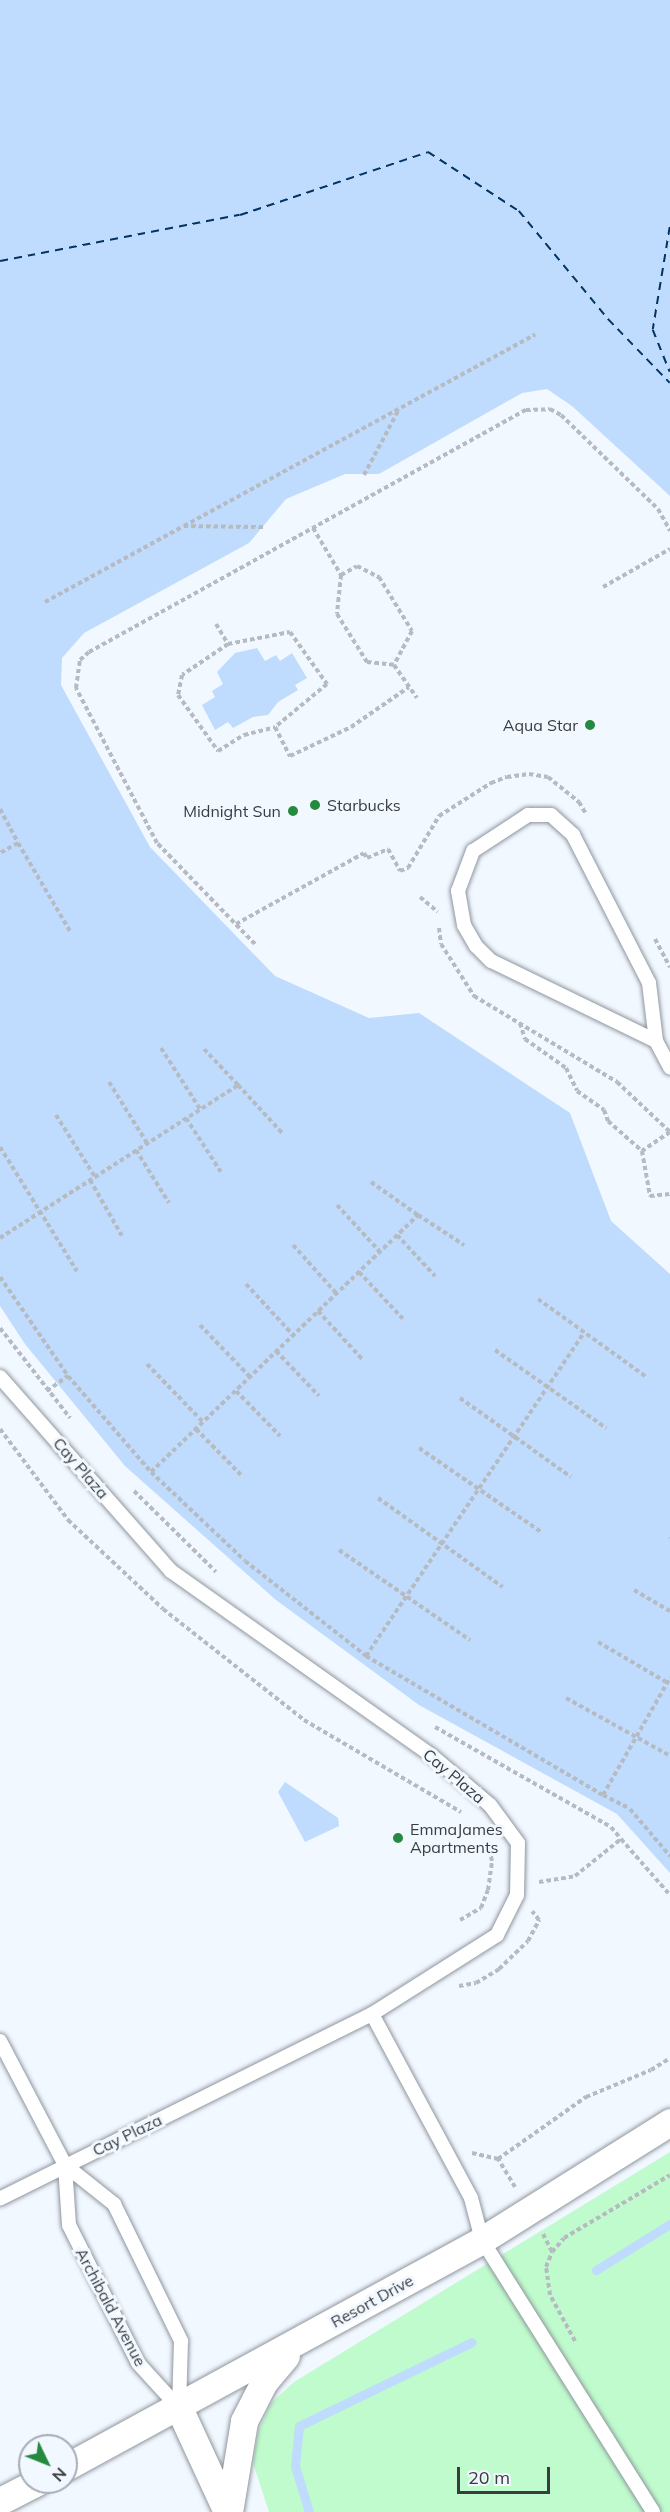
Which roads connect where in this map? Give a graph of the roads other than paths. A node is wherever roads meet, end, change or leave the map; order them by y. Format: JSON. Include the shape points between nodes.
{"nodes":[{"id":1,"x":656,"y":1041,"type":"junction"},
{"id":2,"x":670,"y":1067,"type":"edge"},
{"id":3,"x":0,"y":1377,"type":"edge"},
{"id":4,"x":372,"y":2014,"type":"junction"},
{"id":5,"x":0,"y":2040,"type":"edge"},
{"id":6,"x":670,"y":2122,"type":"edge"},
{"id":7,"x":65,"y":2165,"type":"junction"},
{"id":8,"x":0,"y":2199,"type":"edge"},
{"id":9,"x":482,"y":2240,"type":"junction"},
{"id":10,"x":297,"y":2344,"type":"junction"},
{"id":11,"x":178,"y":2408,"type":"junction"},
{"id":12,"x":78,"y":2461,"type":"edge"},
{"id":13,"x":18,"y":2492,"type":"edge"},
{"id":14,"x":0,"y":2501,"type":"edge"},
{"id":15,"x":228,"y":2512,"type":"edge"},
{"id":16,"x":653,"y":2512,"type":"edge"}],
"edges":[{"from":1,"to":1,"type":"lane","via":[[649,983],[573,835],[551,814],[528,815],[473,850],[458,891],[464,925],[476,946],[491,960]]},
{"from":1,"to":2,"type":"lane"},
{"from":3,"to":4,"type":"lane","name":"Cay Plaza","via":[[171,1571],[431,1755],[490,1805],[518,1842],[516,1895],[497,1935]]},
{"from":4,"to":7,"type":"lane","name":"Cay Plaza"},
{"from":4,"to":9,"type":"lane","via":[[471,2198]]},
{"from":5,"to":7,"type":"lane","name":"Archibald Avenue"},
{"from":6,"to":9,"type":"street","name":"Resort Drive"},
{"from":7,"to":8,"type":"lane","name":"Cay Plaza"},
{"from":7,"to":11,"type":"lane","name":"Archibald Avenue","via":[[69,2225],[138,2363]]},
{"from":7,"to":11,"type":"lane","name":"Archibald Avenue","via":[[114,2204],[181,2341]]},
{"from":9,"to":10,"type":"street","name":"Resort Drive"},
{"from":9,"to":16,"type":"lane"},
{"from":10,"to":11,"type":"street","name":"Resort Drive"},
{"from":10,"to":15,"type":"street","via":[[264,2382],[244,2421]]},
{"from":11,"to":12,"type":"street","name":"Resort Drive"},
{"from":11,"to":15,"type":"street"},
{"from":13,"to":14,"type":"street"}]}
